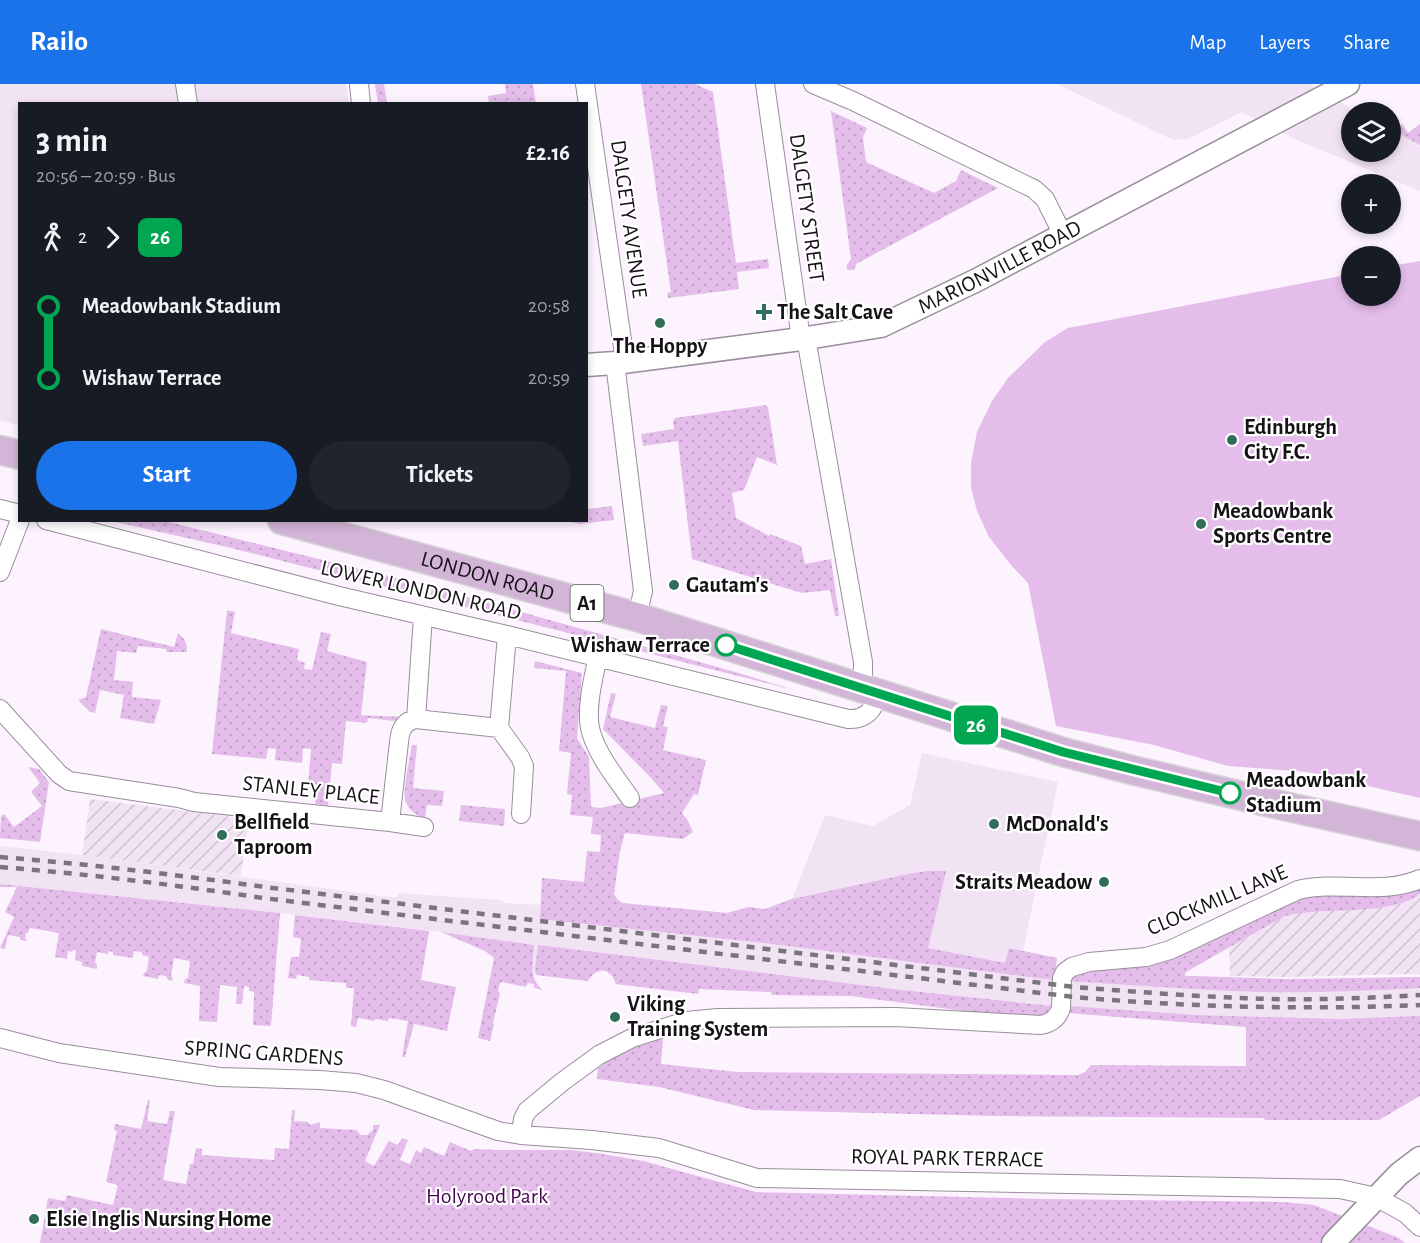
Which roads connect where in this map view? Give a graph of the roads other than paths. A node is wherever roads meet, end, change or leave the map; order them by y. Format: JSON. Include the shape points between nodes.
{"nodes":[{"id":1,"x":185,"y":84,"type":"edge"},
{"id":2,"x":359,"y":84,"type":"edge"},
{"id":3,"x":585,"y":84,"type":"edge"},
{"id":4,"x":765,"y":84,"type":"edge"},
{"id":5,"x":813,"y":84,"type":"edge"},
{"id":6,"x":1339,"y":89,"type":"edge"},
{"id":7,"x":188,"y":102,"type":"edge"},
{"id":8,"x":361,"y":102,"type":"edge"},
{"id":9,"x":587,"y":102,"type":"edge"},
{"id":10,"x":588,"y":108,"type":"edge"},
{"id":11,"x":1063,"y":235,"type":"junction"},
{"id":12,"x":803,"y":338,"type":"junction"},
{"id":13,"x":620,"y":362,"type":"junction"},
{"id":14,"x":588,"y":365,"type":"edge"},
{"id":15,"x":0,"y":450,"type":"edge"},
{"id":16,"x":18,"y":454,"type":"edge"},
{"id":17,"x":0,"y":509,"type":"edge"},
{"id":18,"x":18,"y":514,"type":"edge"},
{"id":19,"x":19,"y":522,"type":"edge"},
{"id":20,"x":54,"y":522,"type":"edge"},
{"id":21,"x":289,"y":522,"type":"edge"},
{"id":22,"x":0,"y":572,"type":"edge"},
{"id":23,"x":423,"y":616,"type":"junction"},
{"id":24,"x":637,"y":617,"type":"junction"},
{"id":25,"x":507,"y":635,"type":"junction"},
{"id":26,"x":598,"y":657,"type":"junction"},
{"id":27,"x":869,"y":691,"type":"junction"},
{"id":28,"x":0,"y":709,"type":"edge"},
{"id":29,"x":416,"y":719,"type":"junction"},
{"id":30,"x":499,"y":728,"type":"junction"},
{"id":31,"x":630,"y":798,"type":"dead end"},
{"id":32,"x":521,"y":814,"type":"dead end"},
{"id":33,"x":390,"y":822,"type":"junction"},
{"id":34,"x":424,"y":827,"type":"dead end"},
{"id":35,"x":1420,"y":836,"type":"edge"},
{"id":36,"x":1420,"y":879,"type":"edge"},
{"id":37,"x":0,"y":1038,"type":"edge"},
{"id":38,"x":520,"y":1135,"type":"junction"},
{"id":39,"x":1420,"y":1158,"type":"edge"},
{"id":40,"x":1376,"y":1197,"type":"junction"},
{"id":41,"x":1420,"y":1227,"type":"edge"},
{"id":42,"x":1333,"y":1243,"type":"edge"}],
"edges":[{"from":1,"to":7,"type":"street"},
{"from":2,"to":8,"type":"street"},
{"from":3,"to":9,"type":"street","name":"DALGETY AVENUE"},
{"from":4,"to":12,"type":"street","name":"DALGETY STREET"},
{"from":5,"to":11,"type":"street","via":[[1034,189],[1045,199]]},
{"from":6,"to":11,"type":"street","name":"MARIONVILLE ROAD"},
{"from":10,"to":13,"type":"street","name":"DALGETY AVENUE"},
{"from":11,"to":12,"type":"street","name":"MARIONVILLE ROAD","via":[[888,323]]},
{"from":12,"to":13,"type":"street","name":"MARIONVILLE ROAD"},
{"from":12,"to":27,"type":"street"},
{"from":13,"to":14,"type":"street","name":"MARIONVILLE ROAD"},
{"from":13,"to":24,"type":"street","name":"DALGETY AVENUE","via":[[643,591]]},
{"from":15,"to":16,"type":"main road"},
{"from":17,"to":18,"type":"street"},
{"from":19,"to":22,"type":"street"},
{"from":20,"to":23,"type":"street","name":"LOWER LONDON ROAD"},
{"from":21,"to":24,"type":"main road","name":"LONDON ROAD","number":"A1"},
{"from":23,"to":25,"type":"street","name":"LOWER LONDON ROAD"},
{"from":23,"to":29,"type":"street"},
{"from":24,"to":27,"type":"main road","name":"LONDON ROAD","number":"A1"},
{"from":25,"to":26,"type":"street","name":"LOWER LONDON ROAD"},
{"from":25,"to":30,"type":"street"},
{"from":26,"to":27,"type":"street","name":"LOWER LONDON ROAD","via":[[848,719],[858,719],[873,708]]},
{"from":26,"to":31,"type":"street","via":[[590,731]]},
{"from":27,"to":35,"type":"main road","name":"LONDON ROAD","number":"A1","via":[[1097,761]]},
{"from":28,"to":33,"type":"street","name":"STANLEY PLACE","via":[[69,781],[194,802]]},
{"from":29,"to":30,"type":"street"},
{"from":29,"to":33,"type":"street","via":[[401,731]]},
{"from":30,"to":32,"type":"street","via":[[522,761]]},
{"from":33,"to":34,"type":"street","name":"STANLEY PLACE"},
{"from":36,"to":38,"type":"street","name":"CLOCKMILL LANE","via":[[1388,888],[1315,886],[1298,890],[1170,950],[1072,967],[1062,978],[1060,1012],[1053,1020],[1036,1026],[896,1017],[718,1018],[668,1026],[599,1055],[527,1111]]},
{"from":37,"to":38,"type":"street","name":"SPRING GARDENS","via":[[59,1053],[219,1077],[366,1085]]},
{"from":38,"to":40,"type":"street","name":"ROYAL PARK TERRACE","via":[[659,1148],[757,1178],[1340,1189]]},
{"from":39,"to":40,"type":"street"},
{"from":40,"to":41,"type":"street","name":"ROYAL PARK TERRACE","via":[[1405,1213]]},
{"from":40,"to":42,"type":"street"}]}
